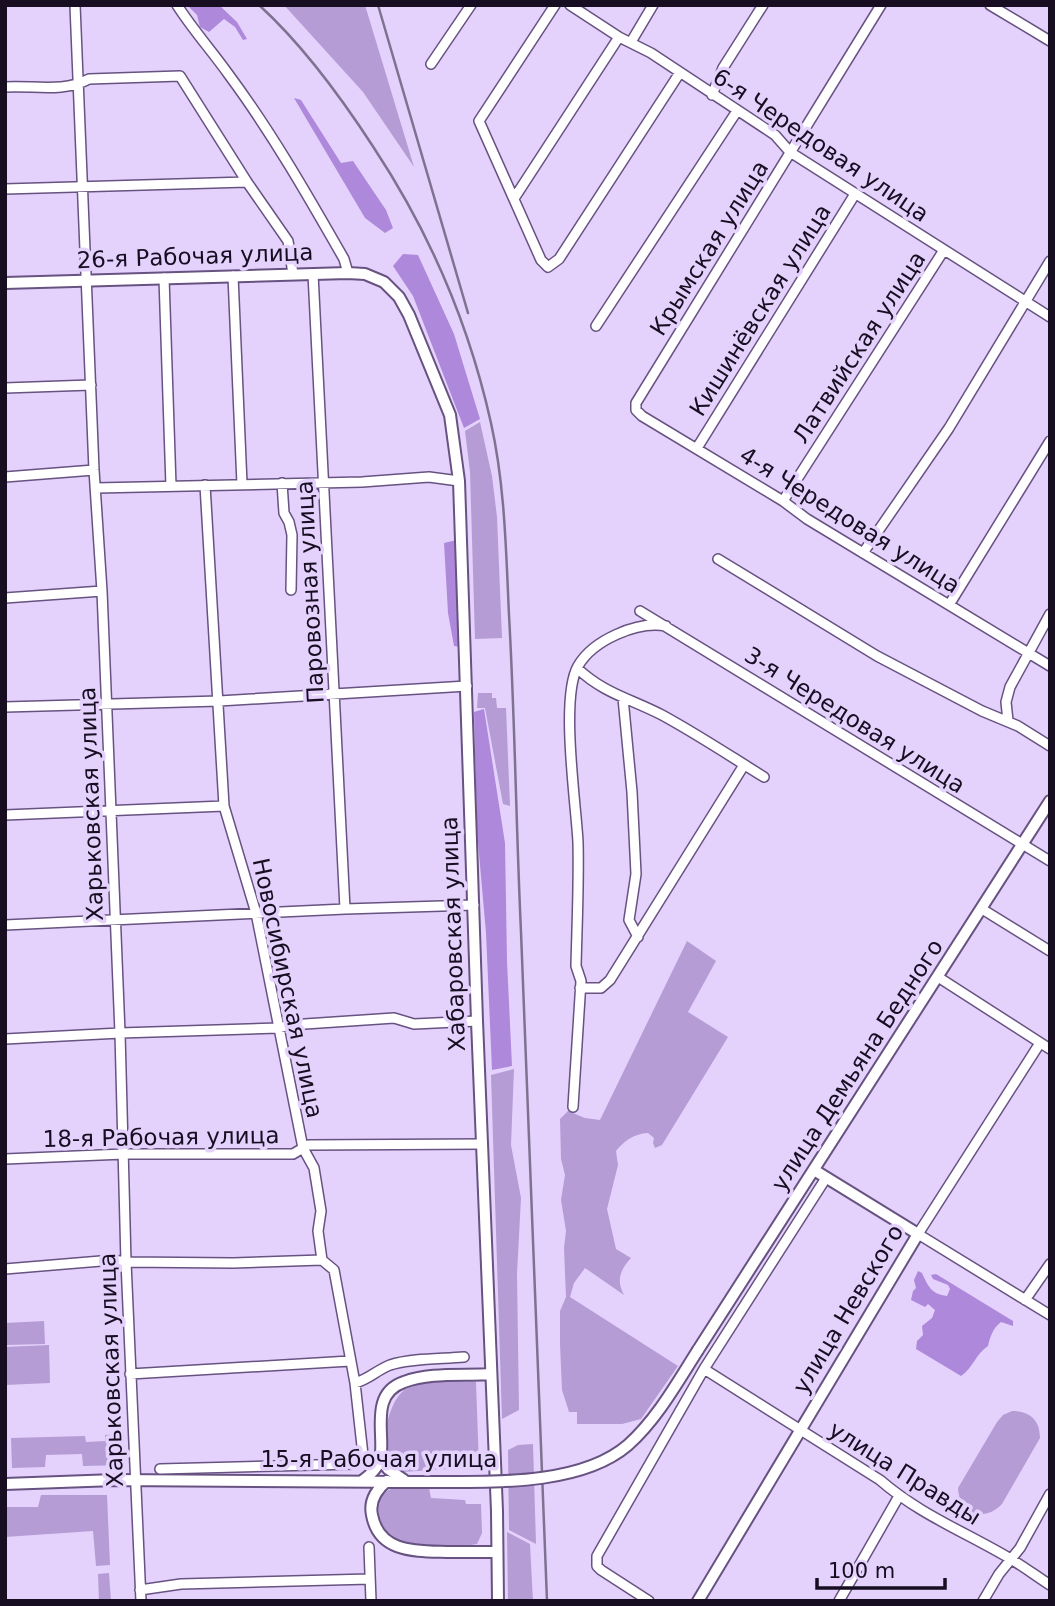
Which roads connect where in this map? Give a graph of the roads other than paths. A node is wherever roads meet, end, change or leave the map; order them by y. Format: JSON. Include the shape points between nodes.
{"nodes":[{"id":1,"x":75,"y":5,"type":"edge"},
{"id":2,"x":177,"y":5,"type":"edge"},
{"id":3,"x":471,"y":5,"type":"edge"},
{"id":4,"x":555,"y":5,"type":"edge"},
{"id":5,"x":570,"y":5,"type":"edge"},
{"id":6,"x":653,"y":5,"type":"edge"},
{"id":7,"x":763,"y":5,"type":"edge"},
{"id":8,"x":881,"y":5,"type":"edge"},
{"id":9,"x":990,"y":5,"type":"edge"},
{"id":10,"x":619,"y":37,"type":"junction"},
{"id":11,"x":1050,"y":41,"type":"edge"},
{"id":12,"x":631,"y":42,"type":"junction"},
{"id":13,"x":431,"y":64,"type":"dead end"},
{"id":14,"x":679,"y":74,"type":"junction"},
{"id":15,"x":79,"y":85,"type":"junction"},
{"id":16,"x":5,"y":88,"type":"edge"},
{"id":17,"x":712,"y":95,"type":"junction"},
{"id":18,"x":737,"y":111,"type":"junction"},
{"id":19,"x":790,"y":152,"type":"junction"},
{"id":20,"x":247,"y":182,"type":"junction"},
{"id":21,"x":84,"y":187,"type":"junction"},
{"id":22,"x":5,"y":190,"type":"edge"},
{"id":23,"x":855,"y":194,"type":"junction"},
{"id":24,"x":515,"y":197,"type":"junction"},
{"id":25,"x":944,"y":250,"type":"junction"},
{"id":26,"x":1050,"y":261,"type":"edge"},
{"id":27,"x":348,"y":273,"type":"junction"},
{"id":28,"x":293,"y":274,"type":"junction"},
{"id":29,"x":313,"y":274,"type":"junction"},
{"id":30,"x":233,"y":276,"type":"junction"},
{"id":31,"x":164,"y":278,"type":"junction"},
{"id":32,"x":88,"y":281,"type":"junction"},
{"id":33,"x":384,"y":282,"type":"joint"},
{"id":34,"x":5,"y":283,"type":"edge"},
{"id":35,"x":1026,"y":302,"type":"junction"},
{"id":36,"x":1050,"y":317,"type":"edge"},
{"id":37,"x":596,"y":326,"type":"dead end"},
{"id":38,"x":92,"y":385,"type":"junction"},
{"id":39,"x":5,"y":388,"type":"edge"},
{"id":40,"x":636,"y":403,"type":"joint"},
{"id":41,"x":1050,"y":441,"type":"edge"},
{"id":42,"x":697,"y":448,"type":"junction"},
{"id":43,"x":94,"y":470,"type":"junction"},
{"id":44,"x":5,"y":477,"type":"edge"},
{"id":45,"x":324,"y":481,"type":"junction"},
{"id":46,"x":459,"y":481,"type":"junction"},
{"id":47,"x":282,"y":483,"type":"junction"},
{"id":48,"x":242,"y":484,"type":"junction"},
{"id":49,"x":205,"y":485,"type":"junction"},
{"id":50,"x":171,"y":486,"type":"junction"},
{"id":51,"x":96,"y":488,"type":"junction"},
{"id":52,"x":783,"y":501,"type":"junction"},
{"id":53,"x":863,"y":553,"type":"junction"},
{"id":54,"x":718,"y":559,"type":"dead end"},
{"id":55,"x":290,"y":590,"type":"dead end"},
{"id":56,"x":102,"y":591,"type":"junction"},
{"id":57,"x":5,"y":598,"type":"edge"},
{"id":58,"x":949,"y":605,"type":"junction"},
{"id":59,"x":640,"y":611,"type":"dead end"},
{"id":60,"x":1050,"y":614,"type":"edge"},
{"id":61,"x":666,"y":626,"type":"junction"},
{"id":62,"x":1029,"y":653,"type":"junction"},
{"id":63,"x":1050,"y":666,"type":"edge"},
{"id":64,"x":577,"y":668,"type":"junction"},
{"id":65,"x":467,"y":686,"type":"junction"},
{"id":66,"x":334,"y":693,"type":"junction"},
{"id":67,"x":623,"y":698,"type":"junction"},
{"id":68,"x":219,"y":701,"type":"junction"},
{"id":69,"x":106,"y":704,"type":"junction"},
{"id":70,"x":5,"y":707,"type":"edge"},
{"id":71,"x":1008,"y":721,"type":"junction"},
{"id":72,"x":1050,"y":746,"type":"edge"},
{"id":73,"x":744,"y":765,"type":"junction"},
{"id":74,"x":764,"y":777,"type":"dead end"},
{"id":75,"x":1050,"y":801,"type":"edge"},
{"id":76,"x":224,"y":806,"type":"junction"},
{"id":77,"x":111,"y":811,"type":"junction"},
{"id":78,"x":5,"y":815,"type":"edge"},
{"id":79,"x":1022,"y":845,"type":"junction"},
{"id":80,"x":1050,"y":861,"type":"edge"},
{"id":81,"x":474,"y":905,"type":"junction"},
{"id":82,"x":345,"y":909,"type":"junction"},
{"id":83,"x":982,"y":909,"type":"junction"},
{"id":84,"x":256,"y":913,"type":"junction"},
{"id":85,"x":116,"y":920,"type":"junction"},
{"id":86,"x":5,"y":925,"type":"edge"},
{"id":87,"x":638,"y":937,"type":"junction"},
{"id":88,"x":1050,"y":951,"type":"edge"},
{"id":89,"x":938,"y":977,"type":"junction"},
{"id":90,"x":580,"y":988,"type":"junction"},
{"id":91,"x":477,"y":1021,"type":"junction"},
{"id":92,"x":279,"y":1028,"type":"junction"},
{"id":93,"x":120,"y":1033,"type":"junction"},
{"id":94,"x":5,"y":1039,"type":"edge"},
{"id":95,"x":1040,"y":1043,"type":"junction"},
{"id":96,"x":1050,"y":1049,"type":"edge"},
{"id":97,"x":573,"y":1107,"type":"dead end"},
{"id":98,"x":482,"y":1144,"type":"junction"},
{"id":99,"x":303,"y":1148,"type":"junction"},
{"id":100,"x":124,"y":1154,"type":"junction"},
{"id":101,"x":5,"y":1159,"type":"edge"},
{"id":102,"x":814,"y":1170,"type":"junction"},
{"id":103,"x":826,"y":1178,"type":"junction"},
{"id":104,"x":918,"y":1234,"type":"junction"},
{"id":105,"x":322,"y":1260,"type":"junction"},
{"id":106,"x":126,"y":1262,"type":"junction"},
{"id":107,"x":1050,"y":1264,"type":"edge"},
{"id":108,"x":5,"y":1269,"type":"edge"},
{"id":109,"x":1025,"y":1300,"type":"junction"},
{"id":110,"x":1050,"y":1315,"type":"edge"},
{"id":111,"x":698,"y":1350,"type":"joint"},
{"id":112,"x":464,"y":1357,"type":"dead end"},
{"id":113,"x":350,"y":1361,"type":"junction"},
{"id":114,"x":704,"y":1369,"type":"junction"},
{"id":115,"x":130,"y":1374,"type":"junction"},
{"id":116,"x":491,"y":1374,"type":"junction"},
{"id":117,"x":355,"y":1383,"type":"junction"},
{"id":118,"x":800,"y":1429,"type":"junction"},
{"id":119,"x":380,"y":1459,"type":"junction"},
{"id":120,"x":190,"y":1468,"type":"junction"},
{"id":121,"x":160,"y":1469,"type":"dead end"},
{"id":122,"x":134,"y":1480,"type":"junction"},
{"id":123,"x":190,"y":1481,"type":"junction"},
{"id":124,"x":357,"y":1481,"type":"junction"},
{"id":125,"x":387,"y":1481,"type":"junction"},
{"id":126,"x":411,"y":1481,"type":"junction"},
{"id":127,"x":5,"y":1484,"type":"edge"},
{"id":128,"x":1050,"y":1494,"type":"edge"},
{"id":129,"x":899,"y":1496,"type":"junction"},
{"id":130,"x":372,"y":1502,"type":"junction"},
{"id":131,"x":369,"y":1548,"type":"dead end"},
{"id":132,"x":498,"y":1552,"type":"junction"},
{"id":133,"x":1011,"y":1558,"type":"junction"},
{"id":134,"x":370,"y":1579,"type":"junction"},
{"id":135,"x":1050,"y":1585,"type":"edge"},
{"id":136,"x":140,"y":1590,"type":"junction"},
{"id":137,"x":141,"y":1601,"type":"edge"},
{"id":138,"x":371,"y":1601,"type":"edge"},
{"id":139,"x":498,"y":1601,"type":"edge"},
{"id":140,"x":649,"y":1601,"type":"edge"},
{"id":141,"x":698,"y":1601,"type":"edge"},
{"id":142,"x":839,"y":1601,"type":"edge"},
{"id":143,"x":983,"y":1601,"type":"edge"}],
"edges":[{"from":1,"to":15,"type":"street","name":"Харьковская улица"},
{"from":2,"to":27,"type":"street","via":[[279,148]]},
{"from":3,"to":13,"type":"street"},
{"from":4,"to":24,"type":"street","via":[[480,121]]},
{"from":5,"to":10,"type":"street","name":"6-я Чередовая улица"},
{"from":6,"to":12,"type":"street"},
{"from":7,"to":17,"type":"street","via":[[723,68]]},
{"from":8,"to":19,"type":"street","name":"Крымская улица"},
{"from":9,"to":11,"type":"street"},
{"from":10,"to":12,"type":"street","name":"6-я Чередовая улица"},
{"from":10,"to":24,"type":"street"},
{"from":12,"to":14,"type":"street","name":"6-я Чередовая улица"},
{"from":14,"to":17,"type":"street","name":"6-я Чередовая улица"},
{"from":14,"to":24,"type":"street","via":[[559,259],[548,267]]},
{"from":15,"to":16,"type":"street"},
{"from":15,"to":20,"type":"street","via":[[89,79],[180,76]]},
{"from":15,"to":21,"type":"street","name":"Харьковская улица"},
{"from":17,"to":18,"type":"street","name":"6-я Чередовая улица"},
{"from":18,"to":19,"type":"street","name":"6-я Чередовая улица","via":[[775,135]]},
{"from":18,"to":37,"type":"street"},
{"from":19,"to":23,"type":"street","name":"6-я Чередовая улица"},
{"from":19,"to":40,"type":"street","name":"Крымская улица"},
{"from":20,"to":21,"type":"street"},
{"from":20,"to":28,"type":"street","via":[[288,242]]},
{"from":21,"to":22,"type":"street"},
{"from":21,"to":32,"type":"street","name":"Харьковская улица"},
{"from":23,"to":25,"type":"street","name":"6-я Чередовая улица"},
{"from":23,"to":42,"type":"street","name":"Кишинёвская улица"},
{"from":25,"to":35,"type":"street","name":"6-я Чередовая улица"},
{"from":25,"to":52,"type":"street","name":"Латвийская улица"},
{"from":26,"to":35,"type":"street"},
{"from":27,"to":29,"type":"main road","name":"26-я Рабочая улица"},
{"from":27,"to":33,"type":"main road","name":"26-я Рабочая улица"},
{"from":28,"to":29,"type":"main road","name":"26-я Рабочая улица"},
{"from":28,"to":30,"type":"main road","name":"26-я Рабочая улица"},
{"from":29,"to":45,"type":"street","name":"Паровозная улица"},
{"from":30,"to":31,"type":"main road","name":"26-я Рабочая улица"},
{"from":30,"to":48,"type":"street"},
{"from":31,"to":32,"type":"main road","name":"26-я Рабочая улица"},
{"from":31,"to":50,"type":"street"},
{"from":32,"to":34,"type":"main road","name":"26-я Рабочая улица"},
{"from":32,"to":38,"type":"street","name":"Харьковская улица"},
{"from":33,"to":46,"type":"main road","name":"Хабаровская улица","via":[[409,315],[450,415]]},
{"from":35,"to":36,"type":"street","name":"6-я Чередовая улица"},
{"from":35,"to":53,"type":"street","via":[[949,428]]},
{"from":38,"to":39,"type":"street"},
{"from":38,"to":43,"type":"street","name":"Харьковская улица"},
{"from":40,"to":42,"type":"street","name":"4-я Чередовая улица","via":[[642,416]]},
{"from":41,"to":58,"type":"street"},
{"from":42,"to":52,"type":"street","name":"4-я Чередовая улица"},
{"from":43,"to":44,"type":"street"},
{"from":43,"to":51,"type":"street","name":"Харьковская улица"},
{"from":45,"to":46,"type":"street","via":[[429,477]]},
{"from":45,"to":47,"type":"street"},
{"from":45,"to":66,"type":"street","name":"Паровозная улица"},
{"from":46,"to":65,"type":"main road","name":"Хабаровская улица"},
{"from":47,"to":48,"type":"street"},
{"from":47,"to":55,"type":"street","via":[[284,513],[292,536]]},
{"from":48,"to":49,"type":"street"},
{"from":49,"to":50,"type":"street"},
{"from":49,"to":68,"type":"street","name":"Новосибирская улица"},
{"from":50,"to":51,"type":"street"},
{"from":51,"to":56,"type":"street","name":"Харьковская улица"},
{"from":52,"to":53,"type":"street","name":"4-я Чередовая улица"},
{"from":53,"to":58,"type":"street","name":"4-я Чередовая улица"},
{"from":54,"to":71,"type":"street","via":[[877,656]]},
{"from":56,"to":57,"type":"street"},
{"from":56,"to":69,"type":"street","name":"Харьковская улица"},
{"from":58,"to":62,"type":"street","name":"4-я Чередовая улица"},
{"from":59,"to":61,"type":"street","name":"3-я Чередовая улица"},
{"from":60,"to":62,"type":"street"},
{"from":61,"to":64,"type":"street","via":[[626,630]]},
{"from":61,"to":79,"type":"street","name":"3-я Чередовая улица"},
{"from":62,"to":63,"type":"street","name":"4-я Чередовая улица"},
{"from":62,"to":71,"type":"street","via":[[1010,687]]},
{"from":64,"to":67,"type":"street","via":[[592,682]]},
{"from":64,"to":90,"type":"street","via":[[570,705]]},
{"from":65,"to":66,"type":"street"},
{"from":65,"to":81,"type":"main road","name":"Хабаровская улица"},
{"from":66,"to":68,"type":"street"},
{"from":66,"to":82,"type":"street","name":"Паровозная улица"},
{"from":67,"to":73,"type":"street","via":[[667,718]]},
{"from":67,"to":87,"type":"street","via":[[635,874],[629,920]]},
{"from":68,"to":69,"type":"street"},
{"from":68,"to":76,"type":"street","name":"Новосибирская улица"},
{"from":69,"to":70,"type":"street"},
{"from":69,"to":77,"type":"street","name":"Харьковская улица"},
{"from":71,"to":72,"type":"street"},
{"from":73,"to":74,"type":"street"},
{"from":73,"to":87,"type":"street"},
{"from":75,"to":79,"type":"main road","name":"улица Демьяна Бедного"},
{"from":76,"to":77,"type":"street"},
{"from":76,"to":84,"type":"street","name":"Новосибирская улица"},
{"from":77,"to":78,"type":"street"},
{"from":77,"to":85,"type":"street","name":"Харьковская улица"},
{"from":79,"to":80,"type":"street","name":"3-я Чередовая улица"},
{"from":79,"to":83,"type":"main road","name":"улица Демьяна Бедного"},
{"from":81,"to":82,"type":"street"},
{"from":81,"to":91,"type":"main road","name":"Хабаровская улица"},
{"from":82,"to":84,"type":"street"},
{"from":83,"to":88,"type":"street"},
{"from":83,"to":89,"type":"main road","name":"улица Демьяна Бедного"},
{"from":84,"to":85,"type":"street"},
{"from":84,"to":92,"type":"street","name":"Новосибирская улица"},
{"from":85,"to":86,"type":"street"},
{"from":85,"to":93,"type":"street","name":"Харьковская улица"},
{"from":87,"to":90,"type":"street","via":[[601,988]]},
{"from":89,"to":95,"type":"street"},
{"from":89,"to":102,"type":"main road","name":"улица Демьяна Бедного"},
{"from":90,"to":97,"type":"street"},
{"from":91,"to":92,"type":"street","via":[[414,1024],[394,1018]]},
{"from":91,"to":98,"type":"main road","name":"Хабаровская улица"},
{"from":92,"to":93,"type":"street"},
{"from":92,"to":99,"type":"street","name":"Новосибирская улица"},
{"from":93,"to":94,"type":"street"},
{"from":93,"to":100,"type":"street","name":"Харьковская улица"},
{"from":95,"to":96,"type":"street"},
{"from":95,"to":104,"type":"street","name":"улица Невского"},
{"from":98,"to":99,"type":"street","name":"18-я Рабочая улица"},
{"from":98,"to":116,"type":"main road","name":"Хабаровская улица"},
{"from":99,"to":100,"type":"street","name":"18-я Рабочая улица","via":[[293,1154]]},
{"from":99,"to":105,"type":"street","name":"Новосибирская улица","via":[[314,1168]]},
{"from":100,"to":101,"type":"street","name":"18-я Рабочая улица"},
{"from":100,"to":106,"type":"street","name":"Харьковская улица"},
{"from":102,"to":103,"type":"main road"},
{"from":102,"to":111,"type":"main road","name":"улица Демьяна Бедного"},
{"from":103,"to":104,"type":"main road"},
{"from":103,"to":114,"type":"street","name":"улица Демьяна Бедного"},
{"from":104,"to":109,"type":"street"},
{"from":104,"to":118,"type":"main road","name":"улица Невского"},
{"from":105,"to":106,"type":"street"},
{"from":105,"to":113,"type":"street","name":"Новосибирская улица","via":[[334,1270]]},
{"from":106,"to":108,"type":"street"},
{"from":106,"to":115,"type":"street","name":"Харьковская улица"},
{"from":107,"to":109,"type":"street"},
{"from":109,"to":110,"type":"street"},
{"from":111,"to":126,"type":"main road","name":"15-я Рабочая улица","bridge":true,"via":[[645,1428],[596,1465],[538,1478]]},
{"from":112,"to":117,"type":"street","via":[[394,1364]]},
{"from":113,"to":115,"type":"street"},
{"from":113,"to":117,"type":"street","name":"Новосибирская улица"},
{"from":114,"to":118,"type":"street","name":"улица Правды"},
{"from":114,"to":140,"type":"street","name":"улица Демьяна Бедного","via":[[597,1556],[601,1570]]},
{"from":115,"to":122,"type":"street","name":"Харьковская улица"},
{"from":116,"to":119,"type":"main road","via":[[401,1382],[382,1408]]},
{"from":116,"to":132,"type":"main road","name":"Хабаровская улица"},
{"from":117,"to":120,"type":"street","name":"Новосибирская улица","via":[[363,1448],[361,1459],[354,1464]]},
{"from":118,"to":129,"type":"street","name":"улица Правды"},
{"from":118,"to":141,"type":"main road","name":"улица Невского"},
{"from":119,"to":124,"type":"main road"},
{"from":119,"to":126,"type":"main road","via":[[388,1469]]},
{"from":120,"to":121,"type":"street"},
{"from":120,"to":123,"type":"street"},
{"from":122,"to":123,"type":"main road","name":"15-я Рабочая улица"},
{"from":122,"to":127,"type":"main road","name":"15-я Рабочая улица"},
{"from":122,"to":136,"type":"street","name":"Харьковская улица"},
{"from":123,"to":124,"type":"main road","name":"15-я Рабочая улица"},
{"from":124,"to":125,"type":"main road","name":"15-я Рабочая улица"},
{"from":124,"to":130,"type":"main road"},
{"from":125,"to":126,"type":"main road","name":"15-я Рабочая улица"},
{"from":125,"to":130,"type":"main road"},
{"from":128,"to":133,"type":"street"},
{"from":129,"to":133,"type":"street","name":"улица Правды"},
{"from":129,"to":142,"type":"street"},
{"from":130,"to":132,"type":"main road","via":[[374,1526],[393,1546],[411,1551]]},
{"from":131,"to":134,"type":"street"},
{"from":132,"to":139,"type":"main road","name":"Хабаровская улица"},
{"from":133,"to":135,"type":"street","name":"улица Правды"},
{"from":133,"to":143,"type":"street"},
{"from":134,"to":136,"type":"street","via":[[181,1584]]},
{"from":134,"to":138,"type":"street"},
{"from":136,"to":137,"type":"street","name":"Харьковская улица"}]}
